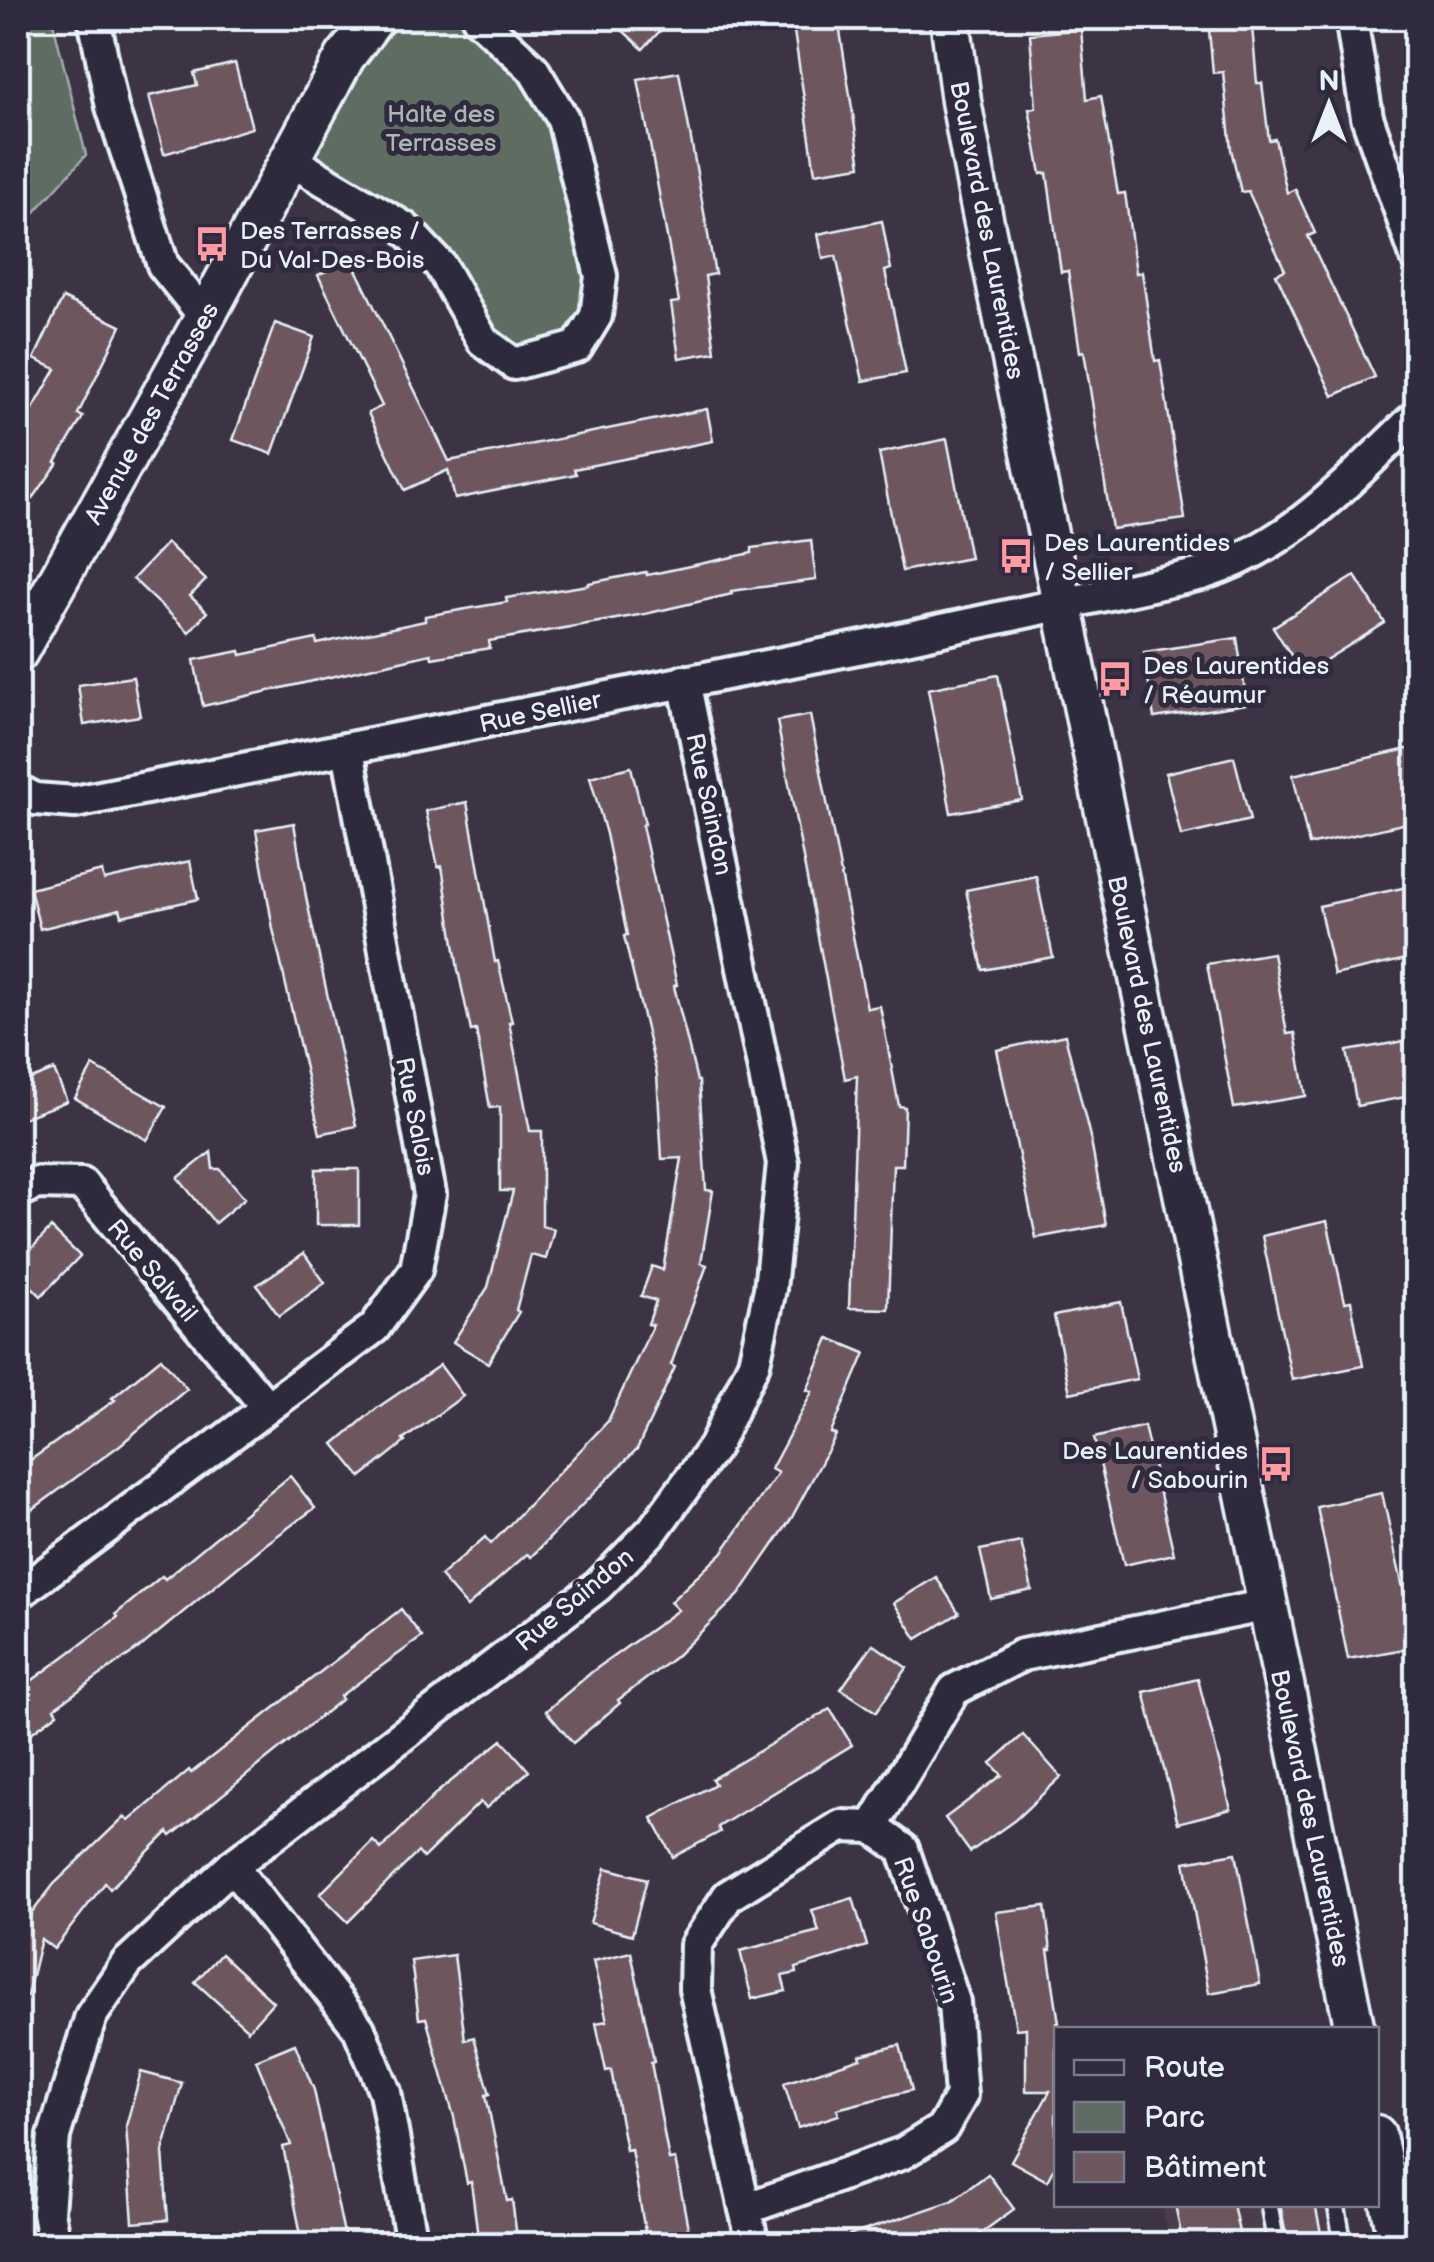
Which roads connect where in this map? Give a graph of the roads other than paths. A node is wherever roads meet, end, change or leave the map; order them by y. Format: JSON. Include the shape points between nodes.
{"nodes":[{"id":1,"x":94,"y":18,"type":"edge"},
{"id":2,"x":375,"y":18,"type":"edge"},
{"id":3,"x":478,"y":18,"type":"edge"},
{"id":4,"x":950,"y":18,"type":"edge"},
{"id":5,"x":1351,"y":18,"type":"edge"},
{"id":6,"x":290,"y":160,"type":"junction"},
{"id":7,"x":1416,"y":256,"type":"edge"},
{"id":8,"x":205,"y":317,"type":"junction"},
{"id":9,"x":1416,"y":416,"type":"edge"},
{"id":10,"x":1062,"y":606,"type":"junction"},
{"id":11,"x":18,"y":652,"type":"edge"},
{"id":12,"x":684,"y":681,"type":"junction"},
{"id":13,"x":348,"y":750,"type":"junction"},
{"id":14,"x":18,"y":790,"type":"edge"},
{"id":15,"x":18,"y":1192,"type":"edge"},
{"id":16,"x":266,"y":1406,"type":"junction"},
{"id":17,"x":18,"y":1594,"type":"edge"},
{"id":18,"x":1268,"y":1605,"type":"junction"},
{"id":19,"x":872,"y":1826,"type":"junction"},
{"id":20,"x":232,"y":1866,"type":"junction"},
{"id":21,"x":1354,"y":2027,"type":"edge"},
{"id":22,"x":1379,"y":2159,"type":"edge"},
{"id":23,"x":1270,"y":2207,"type":"edge"},
{"id":24,"x":1337,"y":2207,"type":"edge"},
{"id":25,"x":745,"y":2209,"type":"junction"},
{"id":26,"x":1386,"y":2242,"type":"edge"},
{"id":27,"x":54,"y":2244,"type":"edge"},
{"id":28,"x":412,"y":2244,"type":"edge"},
{"id":29,"x":753,"y":2244,"type":"edge"},
{"id":30,"x":1276,"y":2244,"type":"edge"},
{"id":31,"x":1343,"y":2244,"type":"edge"}],
"edges":[{"from":1,"to":8,"type":"street","via":[[112,108],[163,265]]},
{"from":2,"to":6,"type":"street","name":"Avenue des Terrasses","via":[[345,57]]},
{"from":3,"to":6,"type":"street","via":[[532,69],[563,119],[601,276],[596,316],[577,347],[514,364],[484,341],[440,265],[405,228]]},
{"from":4,"to":10,"type":"street","name":"Boulevard des Laurentides"},
{"from":5,"to":7,"type":"street","via":[[1367,117]]},
{"from":6,"to":8,"type":"street","name":"Avenue des Terrasses"},
{"from":8,"to":11,"type":"street","name":"Avenue des Terrasses"},
{"from":9,"to":10,"type":"street","name":"Rue Sellier","via":[[1323,505],[1262,550],[1202,574]]},
{"from":10,"to":12,"type":"street","name":"Rue Sellier"},
{"from":10,"to":18,"type":"street","name":"Boulevard des Laurentides"},
{"from":12,"to":13,"type":"street","name":"Rue Sellier"},
{"from":12,"to":20,"type":"street","name":"Rue Saindon","via":[[783,1163],[770,1289],[754,1363],[714,1447],[653,1530],[598,1586]]},
{"from":13,"to":14,"type":"street","name":"Rue Sellier","via":[[75,802],[35,799]]},
{"from":13,"to":16,"type":"street","name":"Rue Salois","via":[[430,1194],[416,1270],[374,1328]]},
{"from":15,"to":16,"type":"street","name":"Rue Salvail","via":[[37,1184],[82,1184]]},
{"from":16,"to":17,"type":"street","name":"Rue Salois"},
{"from":18,"to":19,"type":"street","via":[[1022,1655],[954,1690]]},
{"from":18,"to":21,"type":"street","name":"Boulevard des Laurentides"},
{"from":19,"to":25,"type":"street","via":[[840,1826],[728,1896],[696,1945],[695,1990]]},
{"from":19,"to":25,"type":"street","name":"Rue Sabourin","via":[[902,1850],[954,2002],[962,2096],[943,2128],[902,2153]]},
{"from":20,"to":27,"type":"street","name":"Rue Saindon","via":[[128,1963],[91,2016],[54,2136],[48,2212]]},
{"from":20,"to":28,"type":"street","via":[[359,2029],[385,2092]]},
{"from":22,"to":26,"type":"street"},
{"from":23,"to":30,"type":"lane"},
{"from":24,"to":31,"type":"lane"},
{"from":25,"to":29,"type":"street"}]}
